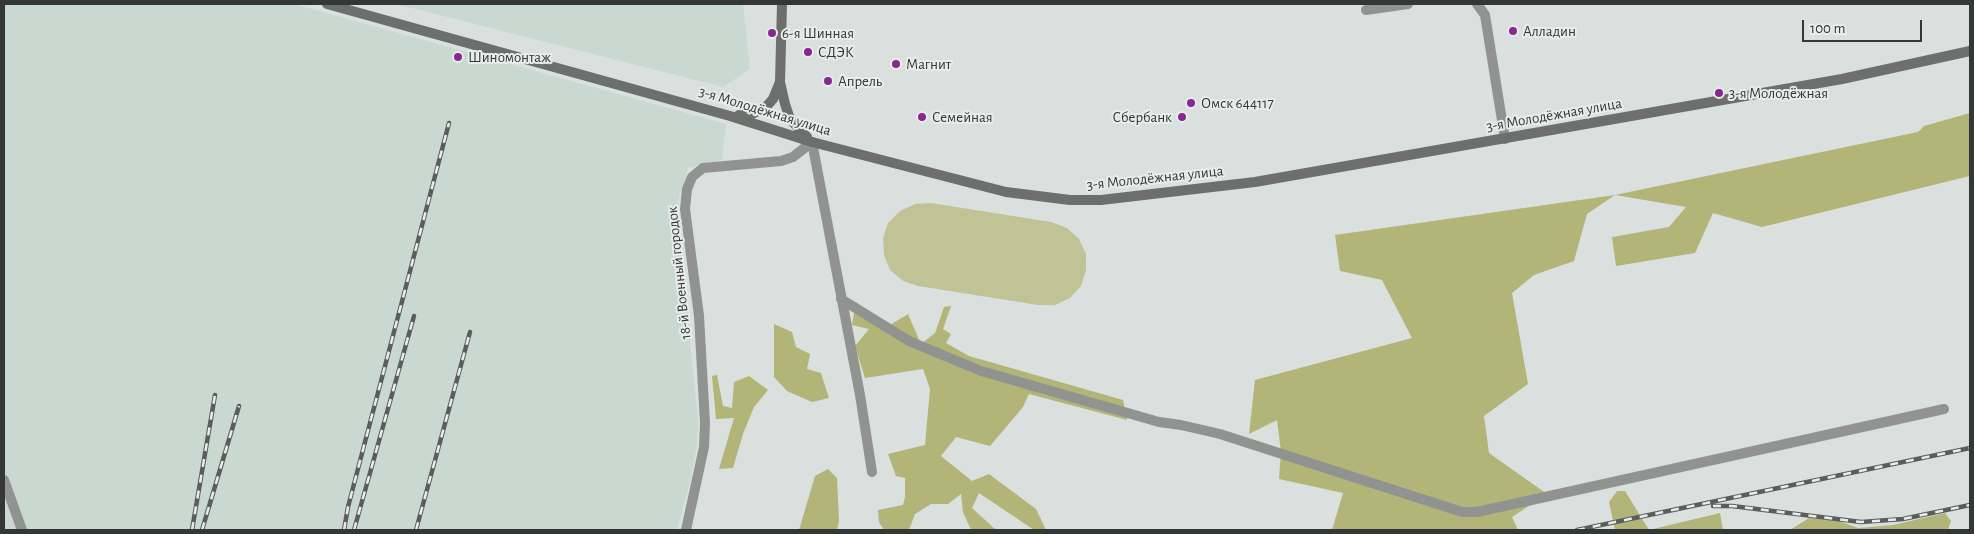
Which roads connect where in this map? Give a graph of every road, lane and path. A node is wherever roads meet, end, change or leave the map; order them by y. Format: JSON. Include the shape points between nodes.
{"nodes":[{"id":1,"x":327,"y":4,"type":"edge"},
{"id":2,"x":782,"y":4,"type":"edge"},
{"id":3,"x":1408,"y":4,"type":"edge"},
{"id":4,"x":1477,"y":4,"type":"edge"},
{"id":5,"x":1366,"y":10,"type":"dead end"},
{"id":6,"x":1970,"y":52,"type":"edge"},
{"id":7,"x":780,"y":82,"type":"junction"},
{"id":8,"x":730,"y":116,"type":"junction"},
{"id":9,"x":1504,"y":139,"type":"junction"},
{"id":10,"x":812,"y":142,"type":"junction"},
{"id":11,"x":841,"y":299,"type":"junction"},
{"id":12,"x":1944,"y":409,"type":"dead end"},
{"id":13,"x":872,"y":472,"type":"dead end"},
{"id":14,"x":4,"y":480,"type":"edge"},
{"id":15,"x":22,"y":530,"type":"edge"},
{"id":16,"x":686,"y":530,"type":"edge"}],
"edges":[{"from":1,"to":8,"type":"main road","name":"3-я Молодёжная улица"},
{"from":2,"to":7,"type":"main road"},
{"from":3,"to":5,"type":"street"},
{"from":4,"to":9,"type":"street","via":[[1485,16]]},
{"from":6,"to":9,"type":"main road","name":"3-я Молодёжная улица","via":[[1842,79]]},
{"from":7,"to":8,"type":"main road","via":[[766,107],[752,114]]},
{"from":7,"to":10,"type":"main road","via":[[790,119]]},
{"from":8,"to":10,"type":"main road","name":"3-я Молодёжная улица"},
{"from":9,"to":10,"type":"main road","name":"3-я Молодёжная улица","via":[[1255,182],[1101,200],[1070,200],[1006,192]]},
{"from":10,"to":11,"type":"street"},
{"from":10,"to":16,"type":"street","name":"18-й Военный городок","via":[[793,157],[781,161],[703,168],[692,177],[687,189],[685,209],[699,316],[705,423],[704,447]]},
{"from":11,"to":12,"type":"street","via":[[909,341],[981,370],[1159,422],[1220,434],[1462,512],[1477,512]]},
{"from":11,"to":13,"type":"street"},
{"from":14,"to":15,"type":"street"}]}
